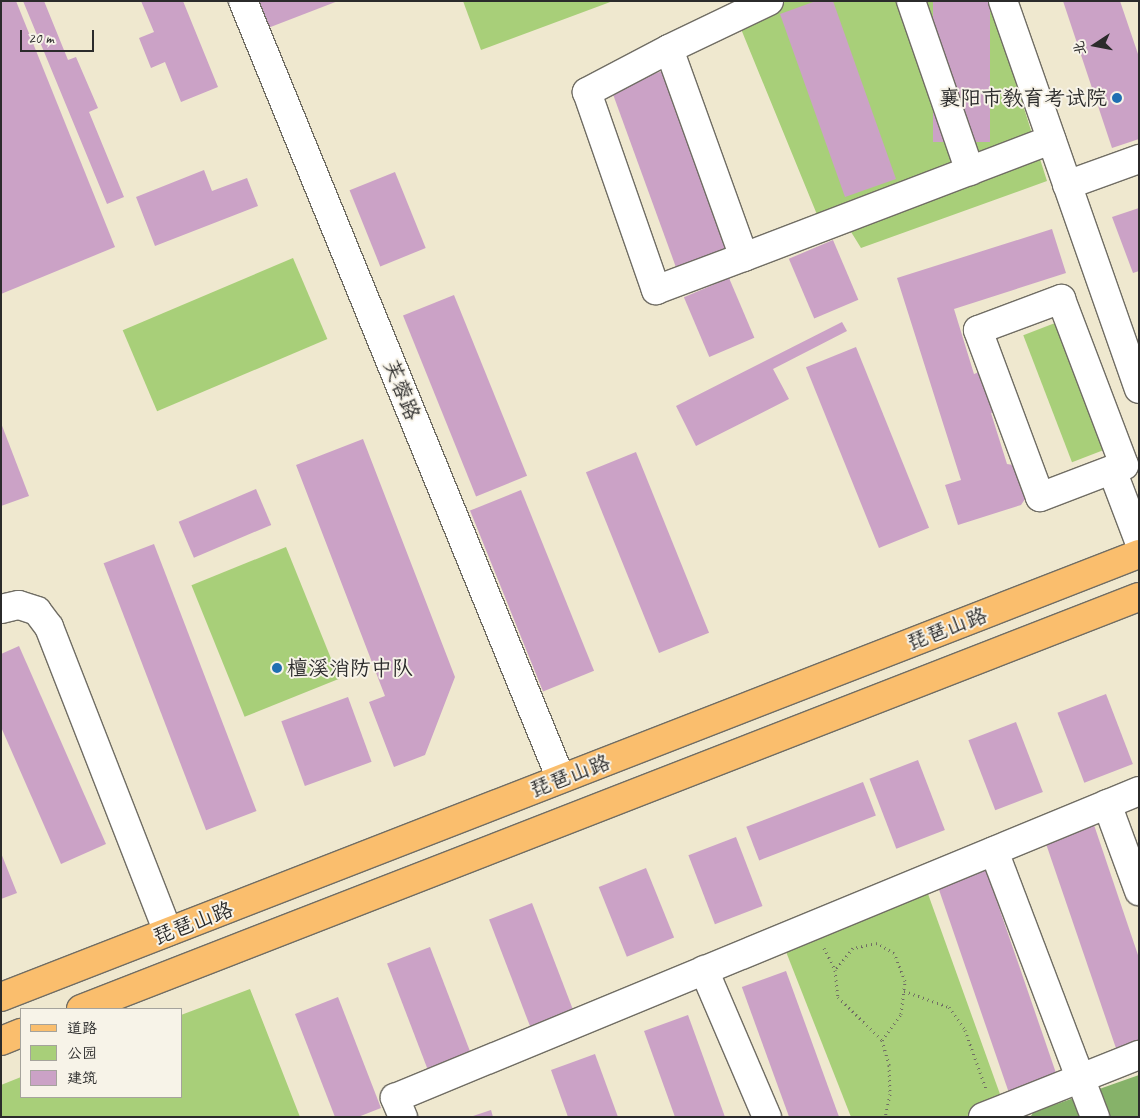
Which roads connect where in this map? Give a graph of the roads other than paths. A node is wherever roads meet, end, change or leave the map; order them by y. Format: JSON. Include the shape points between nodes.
{"nodes":[{"id":1,"x":243,"y":1,"type":"edge"},
{"id":2,"x":769,"y":1,"type":"edge"},
{"id":3,"x":911,"y":1,"type":"edge"},
{"id":4,"x":1003,"y":1,"type":"edge"},
{"id":5,"x":669,"y":48,"type":"junction"},
{"id":6,"x":1051,"y":140,"type":"junction"},
{"id":7,"x":1139,"y":159,"type":"edge"},
{"id":8,"x":970,"y":171,"type":"junction"},
{"id":9,"x":1067,"y":185,"type":"junction"},
{"id":10,"x":744,"y":257,"type":"junction"},
{"id":11,"x":1139,"y":389,"type":"edge"},
{"id":12,"x":1112,"y":470,"type":"junction"},
{"id":13,"x":1139,"y":541,"type":"edge"},
{"id":14,"x":1139,"y":554,"type":"edge"},
{"id":15,"x":1139,"y":597,"type":"edge"},
{"id":16,"x":1,"y":609,"type":"edge"},
{"id":17,"x":561,"y":779,"type":"junction"},
{"id":18,"x":1139,"y":791,"type":"edge"},
{"id":19,"x":1107,"y":804,"type":"junction"},
{"id":20,"x":994,"y":851,"type":"junction"},
{"id":21,"x":1139,"y":891,"type":"edge"},
{"id":22,"x":168,"y":932,"type":"junction"},
{"id":23,"x":704,"y":970,"type":"junction"},
{"id":24,"x":1,"y":997,"type":"edge"},
{"id":25,"x":85,"y":1008,"type":"edge"},
{"id":26,"x":20,"y":1033,"type":"edge"},
{"id":27,"x":1,"y":1040,"type":"edge"},
{"id":28,"x":1139,"y":1055,"type":"edge"},
{"id":29,"x":1080,"y":1078,"type":"junction"},
{"id":30,"x":989,"y":1115,"type":"edge"},
{"id":31,"x":403,"y":1117,"type":"edge"},
{"id":32,"x":767,"y":1117,"type":"edge"},
{"id":33,"x":1095,"y":1117,"type":"edge"}],
"edges":[{"from":1,"to":17,"type":"street","name":"芙蓉路"},
{"from":2,"to":5,"type":"street"},
{"from":3,"to":8,"type":"street"},
{"from":4,"to":6,"type":"street"},
{"from":5,"to":10,"type":"street"},
{"from":5,"to":10,"type":"street","via":[[587,92],[656,290]]},
{"from":6,"to":8,"type":"street"},
{"from":6,"to":9,"type":"street"},
{"from":7,"to":9,"type":"street"},
{"from":8,"to":10,"type":"street"},
{"from":9,"to":11,"type":"street"},
{"from":12,"to":12,"type":"street","via":[[1124,465],[1061,299],[978,330],[1040,496]]},
{"from":12,"to":13,"type":"street"},
{"from":14,"to":17,"type":"main road","name":"琵琶山路"},
{"from":15,"to":25,"type":"main road","name":"琵琶山路"},
{"from":16,"to":22,"type":"street","via":[[19,605],[37,611],[49,627]]},
{"from":17,"to":22,"type":"main road","name":"琵琶山路"},
{"from":18,"to":19,"type":"street"},
{"from":19,"to":20,"type":"street"},
{"from":19,"to":21,"type":"street"},
{"from":20,"to":23,"type":"street"},
{"from":20,"to":29,"type":"street"},
{"from":22,"to":24,"type":"main road","name":"琵琶山路"},
{"from":23,"to":31,"type":"street","via":[[395,1098]]},
{"from":23,"to":32,"type":"street"},
{"from":26,"to":27,"type":"main road"},
{"from":28,"to":29,"type":"street"},
{"from":29,"to":30,"type":"street"},
{"from":29,"to":33,"type":"street"}]}
